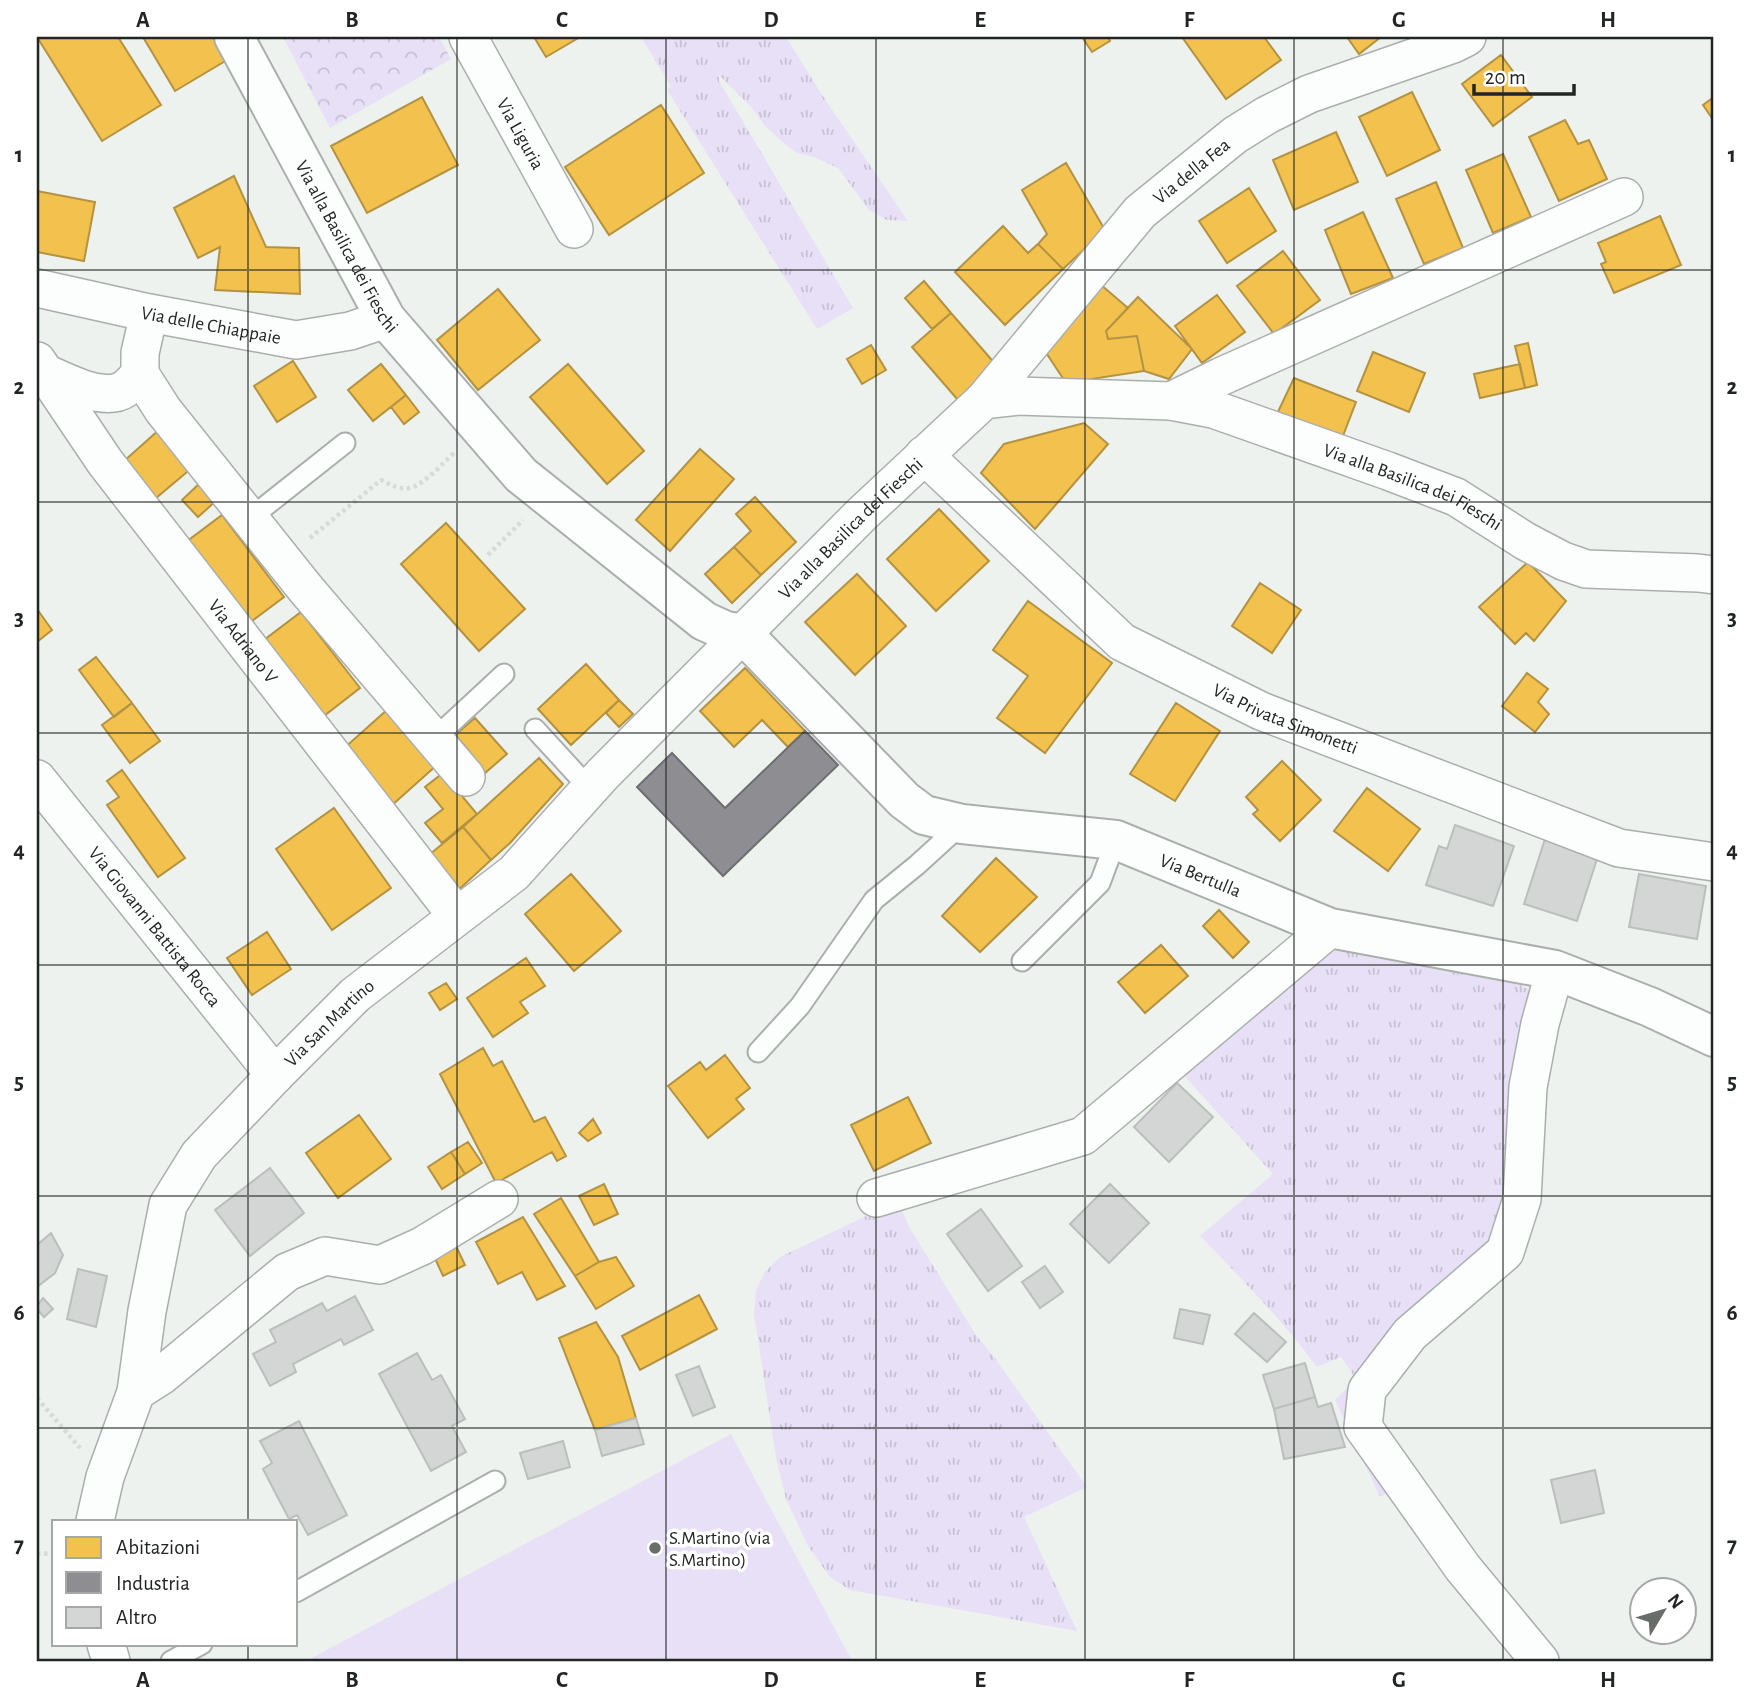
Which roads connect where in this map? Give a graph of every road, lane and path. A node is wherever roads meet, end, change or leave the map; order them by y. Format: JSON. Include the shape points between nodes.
{"nodes":[{"id":1,"x":234,"y":37,"type":"edge"},
{"id":2,"x":468,"y":37,"type":"edge"},
{"id":3,"x":1467,"y":37,"type":"edge"},
{"id":4,"x":1624,"y":197,"type":"dead end"},
{"id":5,"x":574,"y":229,"type":"dead end"},
{"id":6,"x":37,"y":288,"type":"edge"},
{"id":7,"x":149,"y":313,"type":"junction"},
{"id":8,"x":386,"y":319,"type":"junction"},
{"id":9,"x":41,"y":367,"type":"edge"},
{"id":10,"x":140,"y":374,"type":"junction"},
{"id":11,"x":984,"y":400,"type":"junction"},
{"id":12,"x":1171,"y":401,"type":"junction"},
{"id":13,"x":345,"y":443,"type":"dead end"},
{"id":14,"x":459,"y":447,"type":"dead end"},
{"id":15,"x":924,"y":455,"type":"junction"},
{"id":16,"x":526,"y":517,"type":"dead end"},
{"id":17,"x":249,"y":519,"type":"junction"},
{"id":18,"x":488,"y":555,"type":"dead end"},
{"id":19,"x":282,"y":560,"type":"junction"},
{"id":20,"x":1714,"y":575,"type":"edge"},
{"id":21,"x":743,"y":634,"type":"junction"},
{"id":22,"x":504,"y":674,"type":"dead end"},
{"id":23,"x":535,"y":729,"type":"dead end"},
{"id":24,"x":434,"y":739,"type":"junction"},
{"id":25,"x":466,"y":777,"type":"dead end"},
{"id":26,"x":37,"y":779,"type":"edge"},
{"id":27,"x":590,"y":789,"type":"junction"},
{"id":28,"x":962,"y":824,"type":"junction"},
{"id":29,"x":1116,"y":840,"type":"junction"},
{"id":30,"x":1714,"y":862,"type":"edge"},
{"id":31,"x":457,"y":916,"type":"junction"},
{"id":32,"x":1330,"y":928,"type":"junction"},
{"id":33,"x":1022,"y":961,"type":"dead end"},
{"id":34,"x":1555,"y":970,"type":"junction"},
{"id":35,"x":1714,"y":1037,"type":"edge"},
{"id":36,"x":758,"y":1052,"type":"dead end"},
{"id":37,"x":275,"y":1075,"type":"junction"},
{"id":38,"x":876,"y":1198,"type":"dead end"},
{"id":39,"x":499,"y":1199,"type":"dead end"},
{"id":40,"x":136,"y":1392,"type":"junction"},
{"id":41,"x":37,"y":1398,"type":"edge"},
{"id":42,"x":105,"y":1477,"type":"junction"},
{"id":43,"x":495,"y":1481,"type":"dead end"},
{"id":44,"x":95,"y":1520,"type":"edge"},
{"id":45,"x":298,"y":1591,"type":"edge"},
{"id":46,"x":198,"y":1646,"type":"edge"},
{"id":47,"x":171,"y":1661,"type":"edge"},
{"id":48,"x":1540,"y":1661,"type":"edge"}],
"edges":[{"from":1,"to":8,"type":"street","name":"Via alla Basilica dei Fieschi"},
{"from":2,"to":5,"type":"street","name":"Via Liguria"},
{"from":3,"to":11,"type":"street","name":"Via della Fea","via":[[1309,94],[1235,135],[1140,212]]},
{"from":4,"to":12,"type":"street"},
{"from":6,"to":7,"type":"street","name":"Via delle Chiappaie"},
{"from":7,"to":8,"type":"street","name":"Via delle Chiappaie","via":[[296,340]]},
{"from":7,"to":10,"type":"street"},
{"from":8,"to":21,"type":"street","name":"Via alla Basilica dei Fieschi","via":[[521,475],[704,621]]},
{"from":9,"to":10,"type":"street","via":[[87,390],[116,393]]},
{"from":9,"to":31,"type":"street","name":"Via Adriano V","via":[[105,462]]},
{"from":10,"to":17,"type":"street","via":[[163,411]]},
{"from":11,"to":12,"type":"street","name":"Via alla Basilica dei Fieschi","via":[[1018,396]]},
{"from":11,"to":15,"type":"street","name":"Via alla Basilica dei Fieschi"},
{"from":12,"to":20,"type":"street","name":"Via alla Basilica dei Fieschi","via":[[1213,409],[1455,497],[1525,541],[1586,569]]},
{"from":13,"to":17,"type":"lane"},
{"from":14,"to":19,"type":"path","via":[[412,488],[381,480]]},
{"from":15,"to":21,"type":"street","name":"Via alla Basilica dei Fieschi"},
{"from":15,"to":30,"type":"street","name":"Via Privata Simonetti","via":[[1122,642],[1261,711],[1619,848]]},
{"from":16,"to":18,"type":"path"},
{"from":17,"to":19,"type":"street"},
{"from":19,"to":24,"type":"street"},
{"from":21,"to":27,"type":"street","name":"Via San Martino"},
{"from":21,"to":28,"type":"street","name":"Via Bertulla","via":[[904,800],[924,815]]},
{"from":22,"to":24,"type":"lane"},
{"from":23,"to":27,"type":"lane"},
{"from":24,"to":25,"type":"street"},
{"from":26,"to":37,"type":"street","name":"Via Giovanni Battista Rocca"},
{"from":27,"to":31,"type":"street","name":"Via San Martino","via":[[514,873]]},
{"from":28,"to":29,"type":"street","name":"Via Bertulla"},
{"from":28,"to":36,"type":"lane","via":[[874,900],[800,1006]]},
{"from":29,"to":32,"type":"street","name":"Via Bertulla"},
{"from":29,"to":33,"type":"lane","via":[[1100,883]]},
{"from":31,"to":37,"type":"street","name":"Via San Martino","via":[[355,995]]},
{"from":32,"to":34,"type":"street","name":"Via Bertulla"},
{"from":32,"to":38,"type":"street","via":[[1083,1136]]},
{"from":34,"to":35,"type":"street","name":"Via Bertulla"},
{"from":34,"to":48,"type":"street","via":[[1528,1087],[1522,1199],[1505,1252],[1410,1334],[1367,1390],[1363,1427],[1463,1568]]},
{"from":37,"to":40,"type":"street","name":"Via San Martino","via":[[199,1155],[168,1205]]},
{"from":39,"to":40,"type":"street","via":[[422,1246],[380,1265],[325,1256],[287,1272]]},
{"from":40,"to":42,"type":"street","name":"Via San Martino"},
{"from":41,"to":42,"type":"path"},
{"from":42,"to":44,"type":"street","name":"Via San Martino"},
{"from":43,"to":45,"type":"lane"},
{"from":46,"to":47,"type":"lane"}]}
